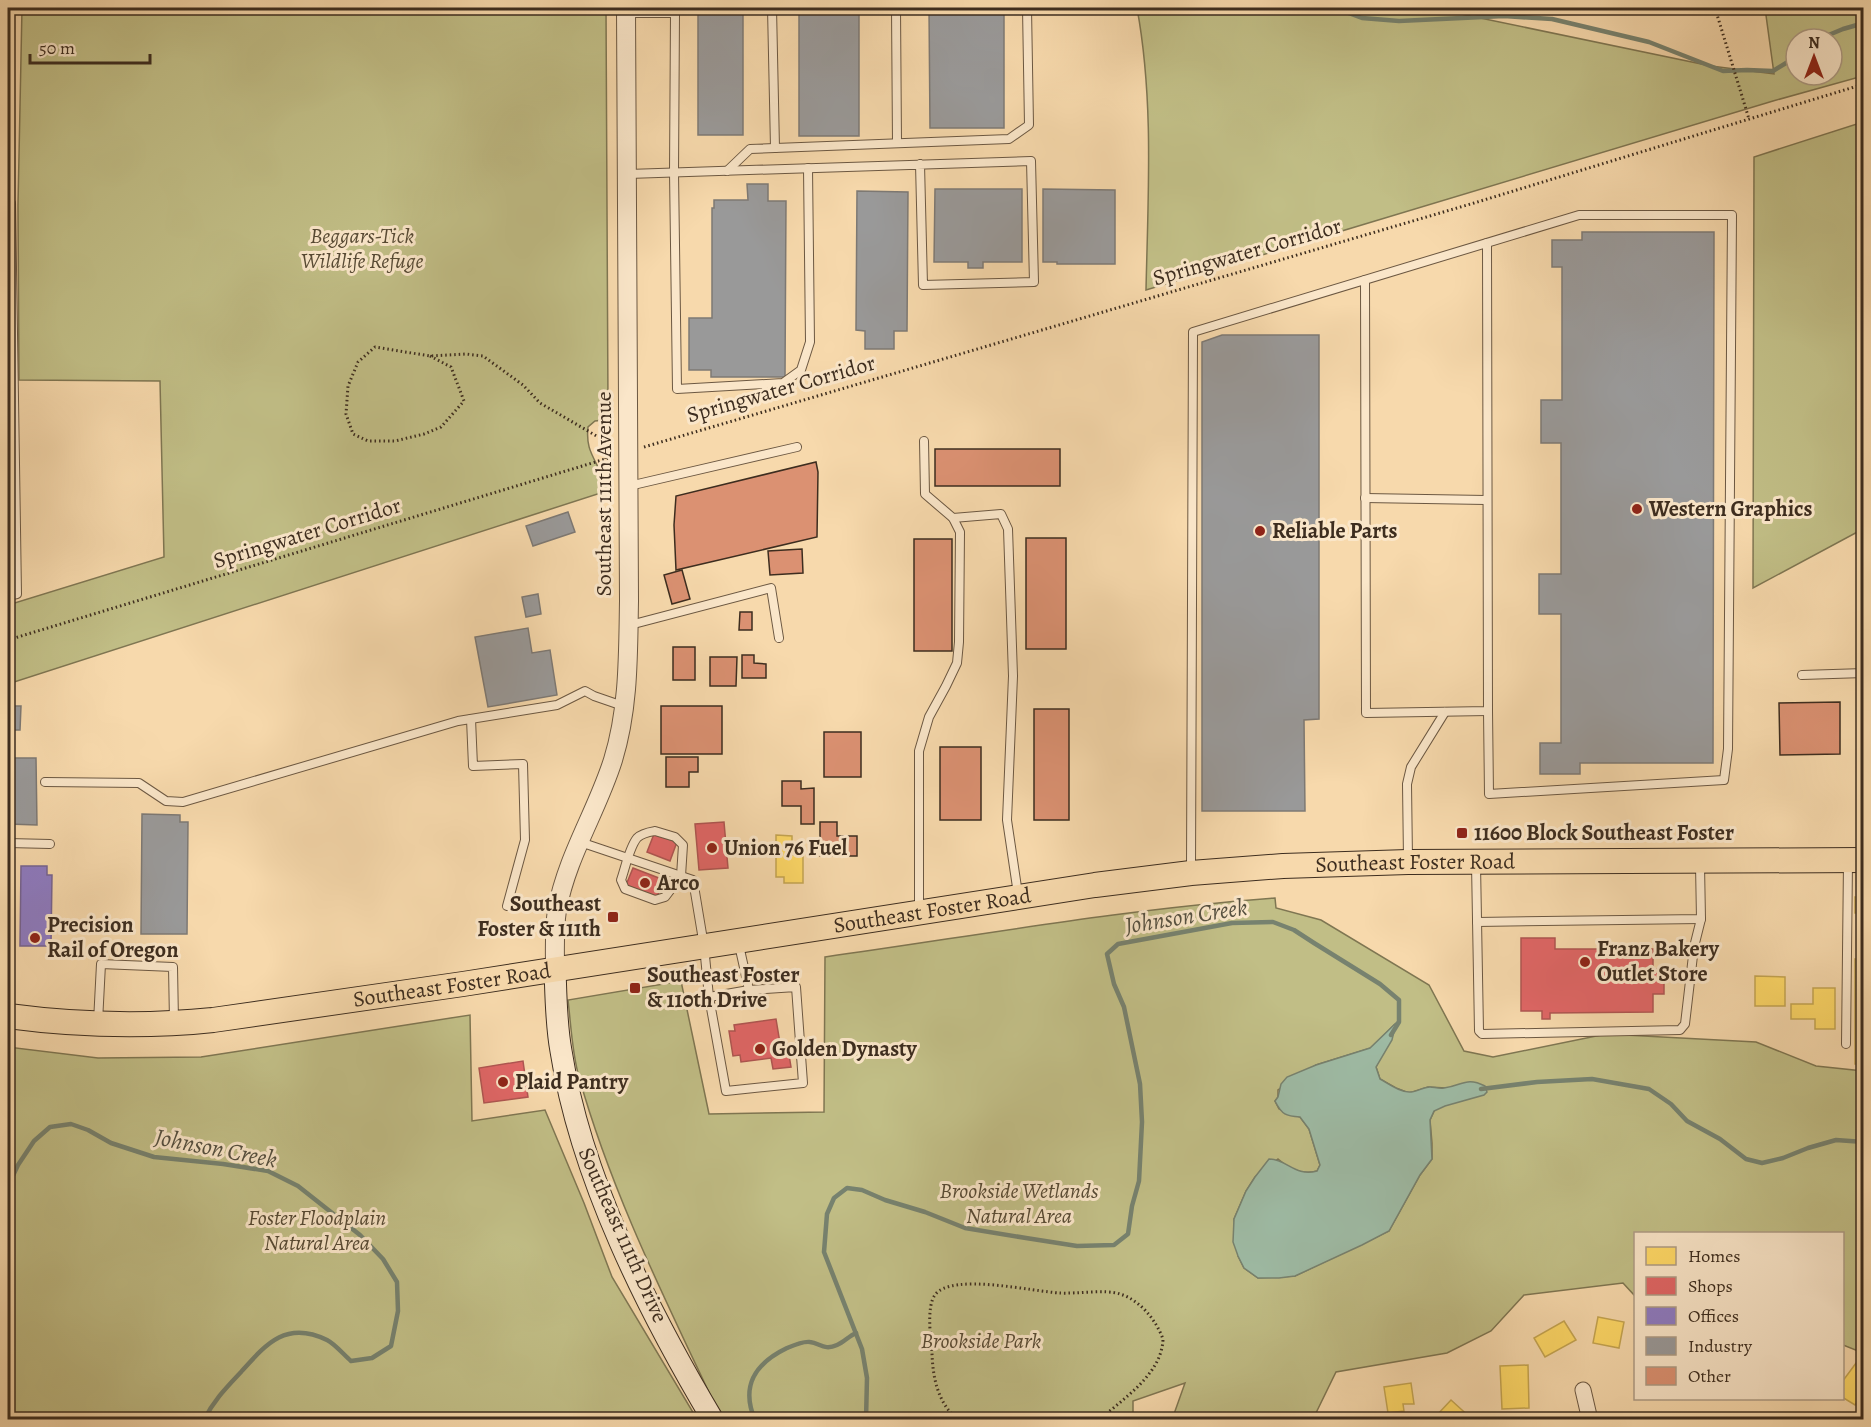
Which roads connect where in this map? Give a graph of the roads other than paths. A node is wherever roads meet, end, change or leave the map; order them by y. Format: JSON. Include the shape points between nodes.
{"nodes":[{"id":1,"x":772,"y":8,"type":"edge"},
{"id":2,"x":896,"y":8,"type":"edge"},
{"id":3,"x":1027,"y":8,"type":"edge"},
{"id":4,"x":626,"y":10,"type":"edge"},
{"id":5,"x":897,"y":143,"type":"junction"},
{"id":6,"x":775,"y":148,"type":"junction"},
{"id":7,"x":920,"y":164,"type":"junction"},
{"id":8,"x":808,"y":168,"type":"junction"},
{"id":9,"x":727,"y":171,"type":"junction"},
{"id":10,"x":674,"y":172,"type":"junction"},
{"id":11,"x":626,"y":174,"type":"junction"},
{"id":12,"x":8,"y":203,"type":"edge"},
{"id":13,"x":1486,"y":243,"type":"junction"},
{"id":14,"x":10,"y":263,"type":"edge"},
{"id":15,"x":1365,"y":280,"type":"junction"},
{"id":16,"x":10,"y":329,"type":"edge"},
{"id":17,"x":11,"y":386,"type":"edge"},
{"id":18,"x":924,"y":441,"type":"dead end"},
{"id":19,"x":797,"y":447,"type":"dead end"},
{"id":20,"x":11,"y":450,"type":"edge"},
{"id":21,"x":628,"y":487,"type":"junction"},
{"id":22,"x":1365,"y":498,"type":"junction"},
{"id":23,"x":1486,"y":500,"type":"junction"},
{"id":24,"x":12,"y":516,"type":"edge"},
{"id":25,"x":953,"y":518,"type":"junction"},
{"id":26,"x":8,"y":578,"type":"edge"},
{"id":27,"x":16,"y":578,"type":"junction"},
{"id":28,"x":8,"y":596,"type":"edge"},
{"id":29,"x":628,"y":625,"type":"junction"},
{"id":30,"x":779,"y":638,"type":"dead end"},
{"id":31,"x":1863,"y":673,"type":"edge"},
{"id":32,"x":1802,"y":675,"type":"dead end"},
{"id":33,"x":624,"y":707,"type":"junction"},
{"id":34,"x":1488,"y":711,"type":"junction"},
{"id":35,"x":1445,"y":712,"type":"junction"},
{"id":36,"x":471,"y":719,"type":"junction"},
{"id":37,"x":45,"y":782,"type":"dead end"},
{"id":38,"x":579,"y":842,"type":"junction"},
{"id":39,"x":8,"y":843,"type":"edge"},
{"id":40,"x":50,"y":843,"type":"dead end"},
{"id":41,"x":628,"y":858,"type":"junction"},
{"id":42,"x":1856,"y":860,"type":"edge"},
{"id":43,"x":1700,"y":861,"type":"junction"},
{"id":44,"x":1408,"y":862,"type":"junction"},
{"id":45,"x":1476,"y":862,"type":"junction"},
{"id":46,"x":1191,"y":873,"type":"junction"},
{"id":47,"x":681,"y":876,"type":"junction"},
{"id":48,"x":1019,"y":897,"type":"junction"},
{"id":49,"x":507,"y":906,"type":"dead end"},
{"id":50,"x":919,"y":912,"type":"junction"},
{"id":51,"x":1701,"y":918,"type":"junction"},
{"id":52,"x":1477,"y":922,"type":"junction"},
{"id":53,"x":738,"y":940,"type":"junction"},
{"id":54,"x":704,"y":946,"type":"junction"},
{"id":55,"x":555,"y":969,"type":"junction"},
{"id":56,"x":749,"y":990,"type":"junction"},
{"id":57,"x":709,"y":997,"type":"junction"},
{"id":58,"x":8,"y":1016,"type":"edge"},
{"id":59,"x":98,"y":1023,"type":"junction"},
{"id":60,"x":174,"y":1024,"type":"junction"},
{"id":61,"x":1846,"y":1044,"type":"dead end"},
{"id":62,"x":1583,"y":1390,"type":"dead end"},
{"id":63,"x":713,"y":1419,"type":"edge"},
{"id":64,"x":1590,"y":1419,"type":"edge"}],
"edges":[{"from":1,"to":6,"type":"lane"},
{"from":2,"to":5,"type":"lane"},
{"from":3,"to":5,"type":"lane","via":[[1029,125],[1009,139]]},
{"from":4,"to":10,"type":"lane","via":[[675,13]]},
{"from":4,"to":11,"type":"street","name":"Southeast 111th Avenue"},
{"from":5,"to":6,"type":"lane"},
{"from":6,"to":9,"type":"lane","via":[[750,149]]},
{"from":7,"to":7,"type":"lane","via":[[1031,161],[1034,282],[923,285]]},
{"from":7,"to":8,"type":"lane"},
{"from":8,"to":9,"type":"lane"},
{"from":8,"to":10,"type":"lane","via":[[810,342],[801,370],[783,383],[677,389]]},
{"from":9,"to":10,"type":"lane"},
{"from":10,"to":11,"type":"lane"},
{"from":11,"to":21,"type":"street","name":"Southeast 111th Avenue"},
{"from":12,"to":14,"type":"lane"},
{"from":13,"to":15,"type":"lane"},
{"from":13,"to":23,"type":"lane"},
{"from":13,"to":34,"type":"lane","via":[[1579,215],[1732,214],[1728,749],[1724,780],[1489,794]]},
{"from":14,"to":16,"type":"lane"},
{"from":15,"to":22,"type":"lane"},
{"from":15,"to":46,"type":"lane","via":[[1193,332]]},
{"from":16,"to":17,"type":"lane"},
{"from":17,"to":20,"type":"lane"},
{"from":18,"to":25,"type":"lane","via":[[925,494]]},
{"from":19,"to":21,"type":"lane"},
{"from":20,"to":24,"type":"lane"},
{"from":21,"to":29,"type":"street","name":"Southeast 111th Avenue"},
{"from":22,"to":23,"type":"lane"},
{"from":22,"to":35,"type":"lane","via":[[1366,713]]},
{"from":23,"to":34,"type":"lane"},
{"from":24,"to":27,"type":"lane"},
{"from":25,"to":48,"type":"lane","via":[[1001,514],[1008,529],[1013,676],[1007,820]]},
{"from":25,"to":50,"type":"lane","via":[[960,532],[959,642],[957,663],[929,717],[919,751]]},
{"from":26,"to":27,"type":"lane"},
{"from":27,"to":28,"type":"lane","via":[[17,594]]},
{"from":29,"to":30,"type":"lane","via":[[771,588]]},
{"from":29,"to":33,"type":"street","name":"Southeast 111th Avenue"},
{"from":31,"to":32,"type":"lane"},
{"from":33,"to":36,"type":"lane","via":[[585,691],[557,705]]},
{"from":33,"to":38,"type":"street","name":"Southeast 111th Avenue","via":[[613,760]]},
{"from":34,"to":35,"type":"lane"},
{"from":35,"to":44,"type":"lane","via":[[1420,750],[1407,784]]},
{"from":36,"to":37,"type":"lane","via":[[183,802],[166,801],[139,783]]},
{"from":36,"to":49,"type":"lane","via":[[472,766],[523,764],[525,840]]},
{"from":38,"to":41,"type":"lane"},
{"from":38,"to":55,"type":"street","name":"Southeast 111th Avenue","via":[[557,910]]},
{"from":39,"to":40,"type":"lane"},
{"from":41,"to":47,"type":"lane"},
{"from":41,"to":47,"type":"lane","via":[[621,880],[625,889],[655,900],[665,897]]},
{"from":41,"to":47,"type":"lane","via":[[637,838],[645,833],[655,831],[675,837],[683,845]]},
{"from":42,"to":43,"type":"main road","name":"Southeast Foster Road"},
{"from":42,"to":61,"type":"lane"},
{"from":43,"to":45,"type":"main road","name":"Southeast Foster Road"},
{"from":43,"to":51,"type":"lane"},
{"from":44,"to":45,"type":"main road","name":"Southeast Foster Road"},
{"from":44,"to":46,"type":"main road","name":"Southeast Foster Road"},
{"from":45,"to":52,"type":"lane"},
{"from":46,"to":48,"type":"main road","name":"Southeast Foster Road"},
{"from":47,"to":54,"type":"lane","via":[[693,880]]},
{"from":48,"to":50,"type":"main road","name":"Southeast Foster Road"},
{"from":50,"to":53,"type":"main road","name":"Southeast Foster Road"},
{"from":51,"to":52,"type":"lane"},
{"from":51,"to":52,"type":"lane","via":[[1685,1024],[1680,1030],[1482,1034]]},
{"from":53,"to":54,"type":"main road","name":"Southeast Foster Road"},
{"from":53,"to":56,"type":"lane"},
{"from":54,"to":55,"type":"main road","name":"Southeast Foster Road"},
{"from":54,"to":57,"type":"lane"},
{"from":55,"to":60,"type":"main road","name":"Southeast Foster Road"},
{"from":55,"to":63,"type":"main road","name":"Southeast 111th Drive","via":[[561,1051],[582,1145],[638,1278]]},
{"from":56,"to":57,"type":"lane"},
{"from":56,"to":57,"type":"lane","via":[[796,987],[803,1083],[726,1091]]},
{"from":58,"to":59,"type":"main road","name":"Southeast Foster Road"},
{"from":59,"to":60,"type":"main road","name":"Southeast Foster Road"},
{"from":59,"to":60,"type":"lane","via":[[101,964],[173,967]]},
{"from":62,"to":64,"type":"street"}]}
